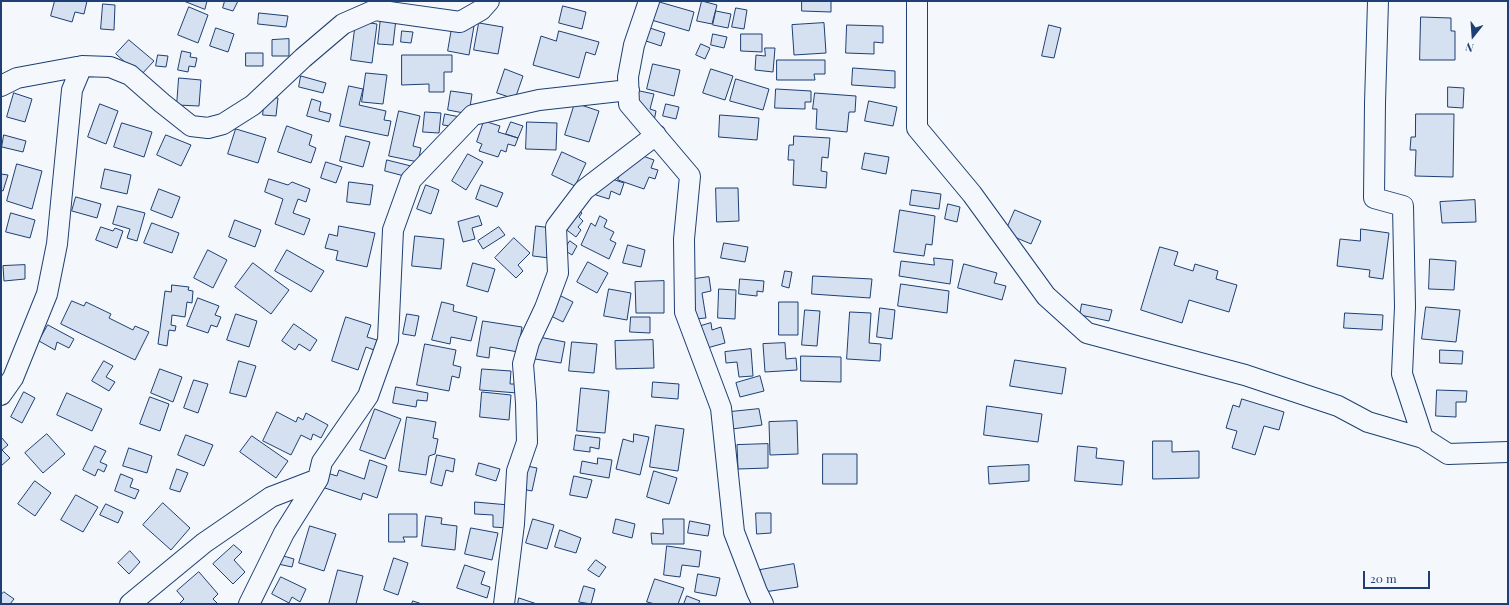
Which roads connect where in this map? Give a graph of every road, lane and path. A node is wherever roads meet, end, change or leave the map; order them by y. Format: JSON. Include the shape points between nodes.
{"nodes":[{"id":1,"x":489,"y":1,"type":"edge"},
{"id":2,"x":649,"y":1,"type":"edge"},
{"id":3,"x":917,"y":1,"type":"edge"},
{"id":4,"x":1378,"y":1,"type":"edge"},
{"id":5,"x":82,"y":66,"type":"junction"},
{"id":6,"x":1,"y":86,"type":"edge"},
{"id":7,"x":629,"y":90,"type":"junction"},
{"id":8,"x":656,"y":135,"type":"junction"},
{"id":9,"x":1,"y":395,"type":"edge"},
{"id":10,"x":1423,"y":438,"type":"junction"},
{"id":11,"x":1508,"y":452,"type":"edge"},
{"id":12,"x":318,"y":479,"type":"junction"},
{"id":13,"x":757,"y":600,"type":"edge"},
{"id":14,"x":130,"y":604,"type":"edge"},
{"id":15,"x":249,"y":604,"type":"edge"},
{"id":16,"x":504,"y":604,"type":"edge"}],
"edges":[{"from":1,"to":5,"type":"street","via":[[480,10],[460,22],[375,10],[343,24],[253,105],[223,124],[208,128],[191,126],[130,75],[110,67]]},
{"from":2,"to":7,"type":"street","via":[[634,45],[628,77]]},
{"from":3,"to":10,"type":"street","via":[[917,128],[972,194],[1046,296],[1087,333],[1245,375],[1338,406],[1368,422]]},
{"from":4,"to":10,"type":"street","via":[[1374,198],[1403,206],[1405,307],[1402,374]]},
{"from":5,"to":6,"type":"street","via":[[17,78]]},
{"from":5,"to":9,"type":"street","via":[[72,90],[57,244],[47,294],[13,378]]},
{"from":7,"to":8,"type":"street","via":[[629,104]]},
{"from":7,"to":12,"type":"street","via":[[539,100],[473,115],[411,180],[393,230],[388,340],[368,396],[322,462]]},
{"from":8,"to":13,"type":"street","via":[[690,176],[684,239],[685,312],[722,408],[734,532]]},
{"from":8,"to":16,"type":"street","via":[[584,190],[556,227],[558,273],[529,342],[523,364],[527,442],[517,471],[514,524]]},
{"from":10,"to":11,"type":"street","via":[[1448,454]]},
{"from":12,"to":14,"type":"street","via":[[271,497],[204,543]]},
{"from":12,"to":15,"type":"street","via":[[284,533]]}]}
